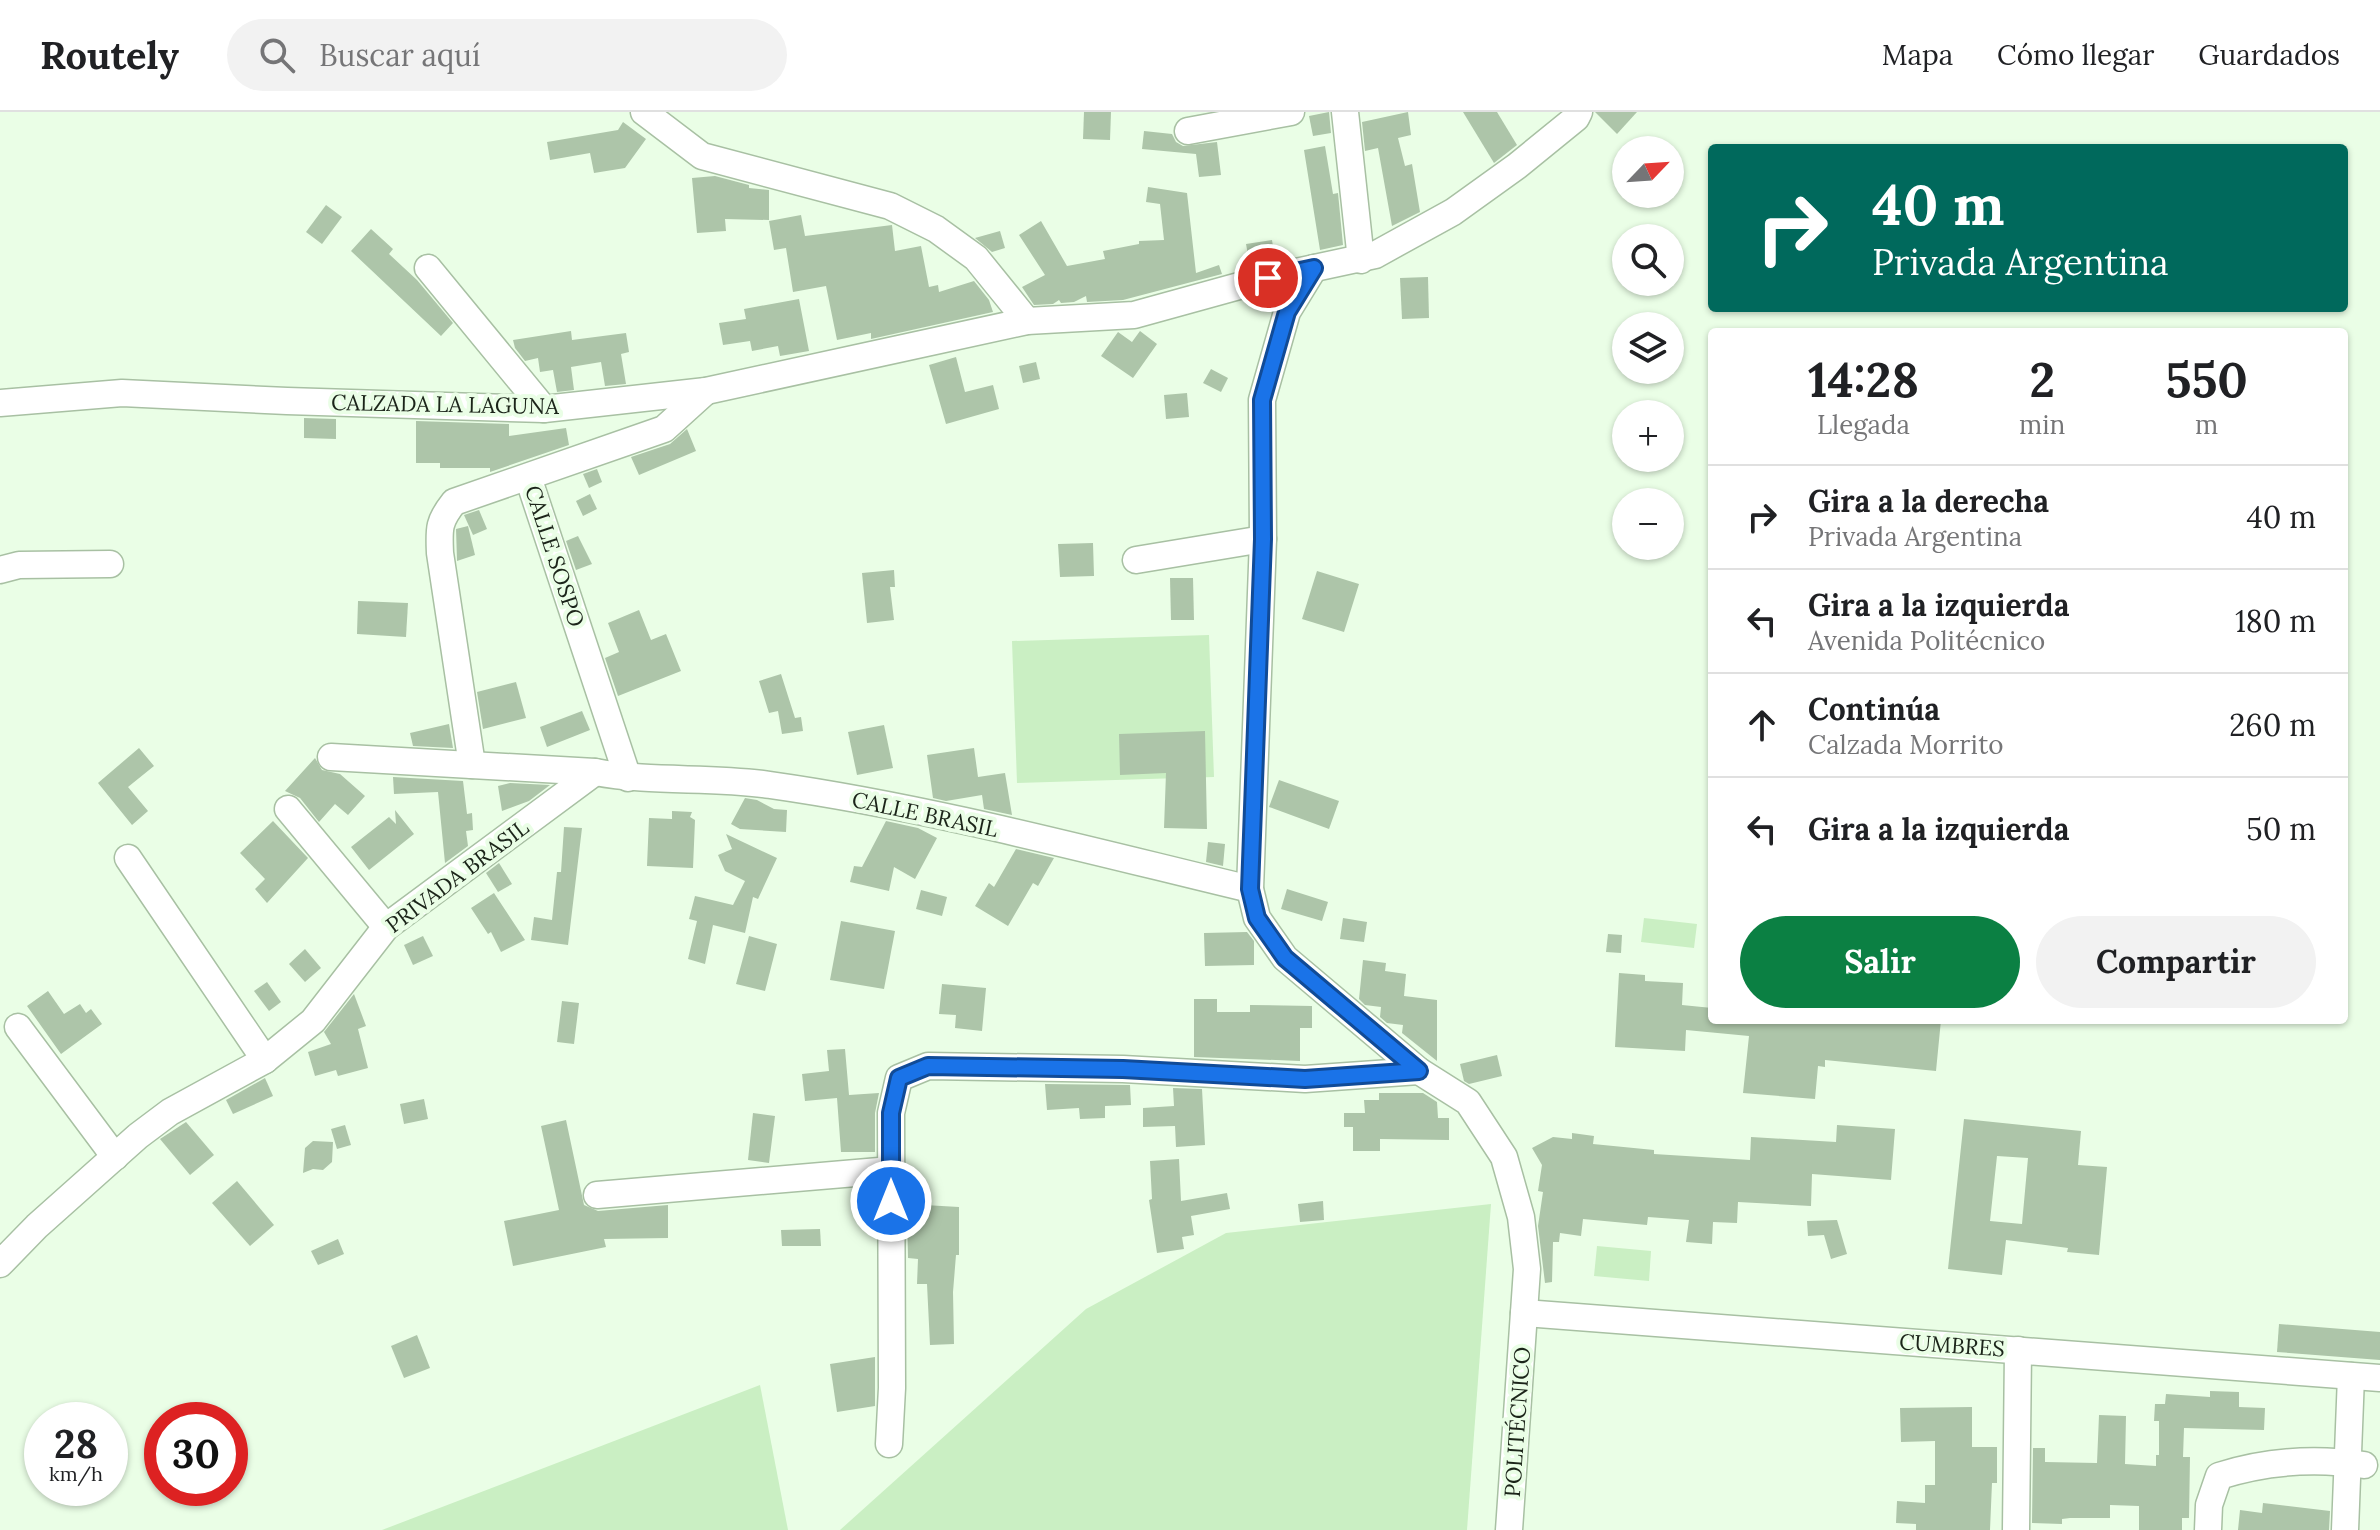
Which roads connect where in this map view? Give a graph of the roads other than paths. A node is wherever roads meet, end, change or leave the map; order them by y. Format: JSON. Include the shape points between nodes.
{"nodes":[{"id":1,"x":644,"y":112,"type":"edge"},
{"id":2,"x":1291,"y":112,"type":"edge"},
{"id":3,"x":1345,"y":112,"type":"edge"},
{"id":4,"x":1579,"y":112,"type":"edge"},
{"id":5,"x":1188,"y":131,"type":"dead end"},
{"id":6,"x":1361,"y":260,"type":"junction"},
{"id":7,"x":428,"y":268,"type":"dead end"},
{"id":8,"x":1314,"y":268,"type":"junction"},
{"id":9,"x":1027,"y":321,"type":"junction"},
{"id":10,"x":706,"y":391,"type":"junction"},
{"id":11,"x":0,"y":403,"type":"edge"},
{"id":12,"x":544,"y":409,"type":"junction"},
{"id":13,"x":528,"y":477,"type":"junction"},
{"id":14,"x":1263,"y":539,"type":"junction"},
{"id":15,"x":1136,"y":560,"type":"dead end"},
{"id":16,"x":110,"y":564,"type":"dead end"},
{"id":17,"x":0,"y":570,"type":"edge"},
{"id":18,"x":331,"y":757,"type":"dead end"},
{"id":19,"x":472,"y":765,"type":"junction"},
{"id":20,"x":595,"y":772,"type":"junction"},
{"id":21,"x":628,"y":778,"type":"junction"},
{"id":22,"x":288,"y":809,"type":"dead end"},
{"id":23,"x":128,"y":858,"type":"dead end"},
{"id":24,"x":1250,"y":889,"type":"junction"},
{"id":25,"x":386,"y":927,"type":"junction"},
{"id":26,"x":18,"y":1027,"type":"dead end"},
{"id":27,"x":265,"y":1060,"type":"junction"},
{"id":28,"x":1419,"y":1071,"type":"junction"},
{"id":29,"x":115,"y":1157,"type":"junction"},
{"id":30,"x":891,"y":1170,"type":"junction"},
{"id":31,"x":597,"y":1195,"type":"dead end"},
{"id":32,"x":0,"y":1264,"type":"edge"},
{"id":33,"x":1524,"y":1313,"type":"junction"},
{"id":34,"x":2018,"y":1350,"type":"junction"},
{"id":35,"x":2367,"y":1377,"type":"edge"},
{"id":36,"x":889,"y":1444,"type":"dead end"},
{"id":37,"x":2355,"y":1464,"type":"junction"},
{"id":38,"x":1509,"y":1530,"type":"edge"},
{"id":39,"x":2016,"y":1530,"type":"edge"},
{"id":40,"x":2208,"y":1530,"type":"edge"},
{"id":41,"x":2345,"y":1530,"type":"edge"},
{"id":42,"x":2361,"y":1530,"type":"edge"}],
"edges":[{"from":1,"to":9,"type":"street","via":[[702,156],[890,206],[936,229],[976,258]]},
{"from":2,"to":5,"type":"street"},
{"from":3,"to":6,"type":"street"},
{"from":4,"to":6,"type":"street","name":"CALZADA LA LAGUNA","via":[[1453,212]]},
{"from":6,"to":8,"type":"street","name":"CALZADA LA LAGUNA"},
{"from":7,"to":12,"type":"street"},
{"from":8,"to":9,"type":"street","name":"CALZADA LA LAGUNA","via":[[1134,315]]},
{"from":8,"to":14,"type":"street","via":[[1287,312],[1262,400]]},
{"from":9,"to":10,"type":"street","name":"CALZADA LA LAGUNA"},
{"from":10,"to":12,"type":"street","name":"CALZADA LA LAGUNA"},
{"from":10,"to":13,"type":"street","name":"CALLE SOSPO","via":[[664,429]]},
{"from":11,"to":12,"type":"street","name":"CALZADA LA LAGUNA","via":[[122,393]]},
{"from":13,"to":19,"type":"street","via":[[454,502],[439,526]]},
{"from":13,"to":21,"type":"street","name":"CALLE SOSPO"},
{"from":14,"to":15,"type":"street"},
{"from":14,"to":24,"type":"street"},
{"from":16,"to":17,"type":"street"},
{"from":18,"to":19,"type":"street","name":"CALLE BRASIL"},
{"from":19,"to":20,"type":"street","name":"CALLE BRASIL"},
{"from":20,"to":21,"type":"street","name":"CALLE BRASIL"},
{"from":20,"to":25,"type":"street","name":"PRIVADA BRASIL"},
{"from":21,"to":24,"type":"street","name":"CALLE BRASIL","via":[[767,784],[908,808]]},
{"from":22,"to":25,"type":"street"},
{"from":23,"to":27,"type":"street"},
{"from":24,"to":28,"type":"street","name":"POLITÉCNICO","via":[[1257,918],[1285,958]]},
{"from":25,"to":27,"type":"street","name":"PRIVADA BRASIL","via":[[313,1021]]},
{"from":26,"to":29,"type":"street"},
{"from":27,"to":29,"type":"street","name":"PRIVADA BRASIL","via":[[170,1112]]},
{"from":28,"to":30,"type":"street","via":[[1305,1079],[928,1066],[899,1078],[891,1113]]},
{"from":28,"to":33,"type":"street","name":"POLITÉCNICO","via":[[1468,1102],[1504,1157],[1521,1217],[1527,1269]]},
{"from":29,"to":32,"type":"street","name":"PRIVADA BRASIL"},
{"from":30,"to":31,"type":"street"},
{"from":30,"to":36,"type":"street"},
{"from":33,"to":34,"type":"street","name":"CUMBRES"},
{"from":33,"to":38,"type":"street","name":"POLITÉCNICO"},
{"from":34,"to":35,"type":"street","name":"CUMBRES"},
{"from":34,"to":39,"type":"street"},
{"from":35,"to":37,"type":"street"},
{"from":37,"to":40,"type":"street","via":[[2331,1460],[2249,1466],[2219,1476],[2209,1505]]},
{"from":37,"to":41,"type":"street"},
{"from":37,"to":42,"type":"street"}]}
